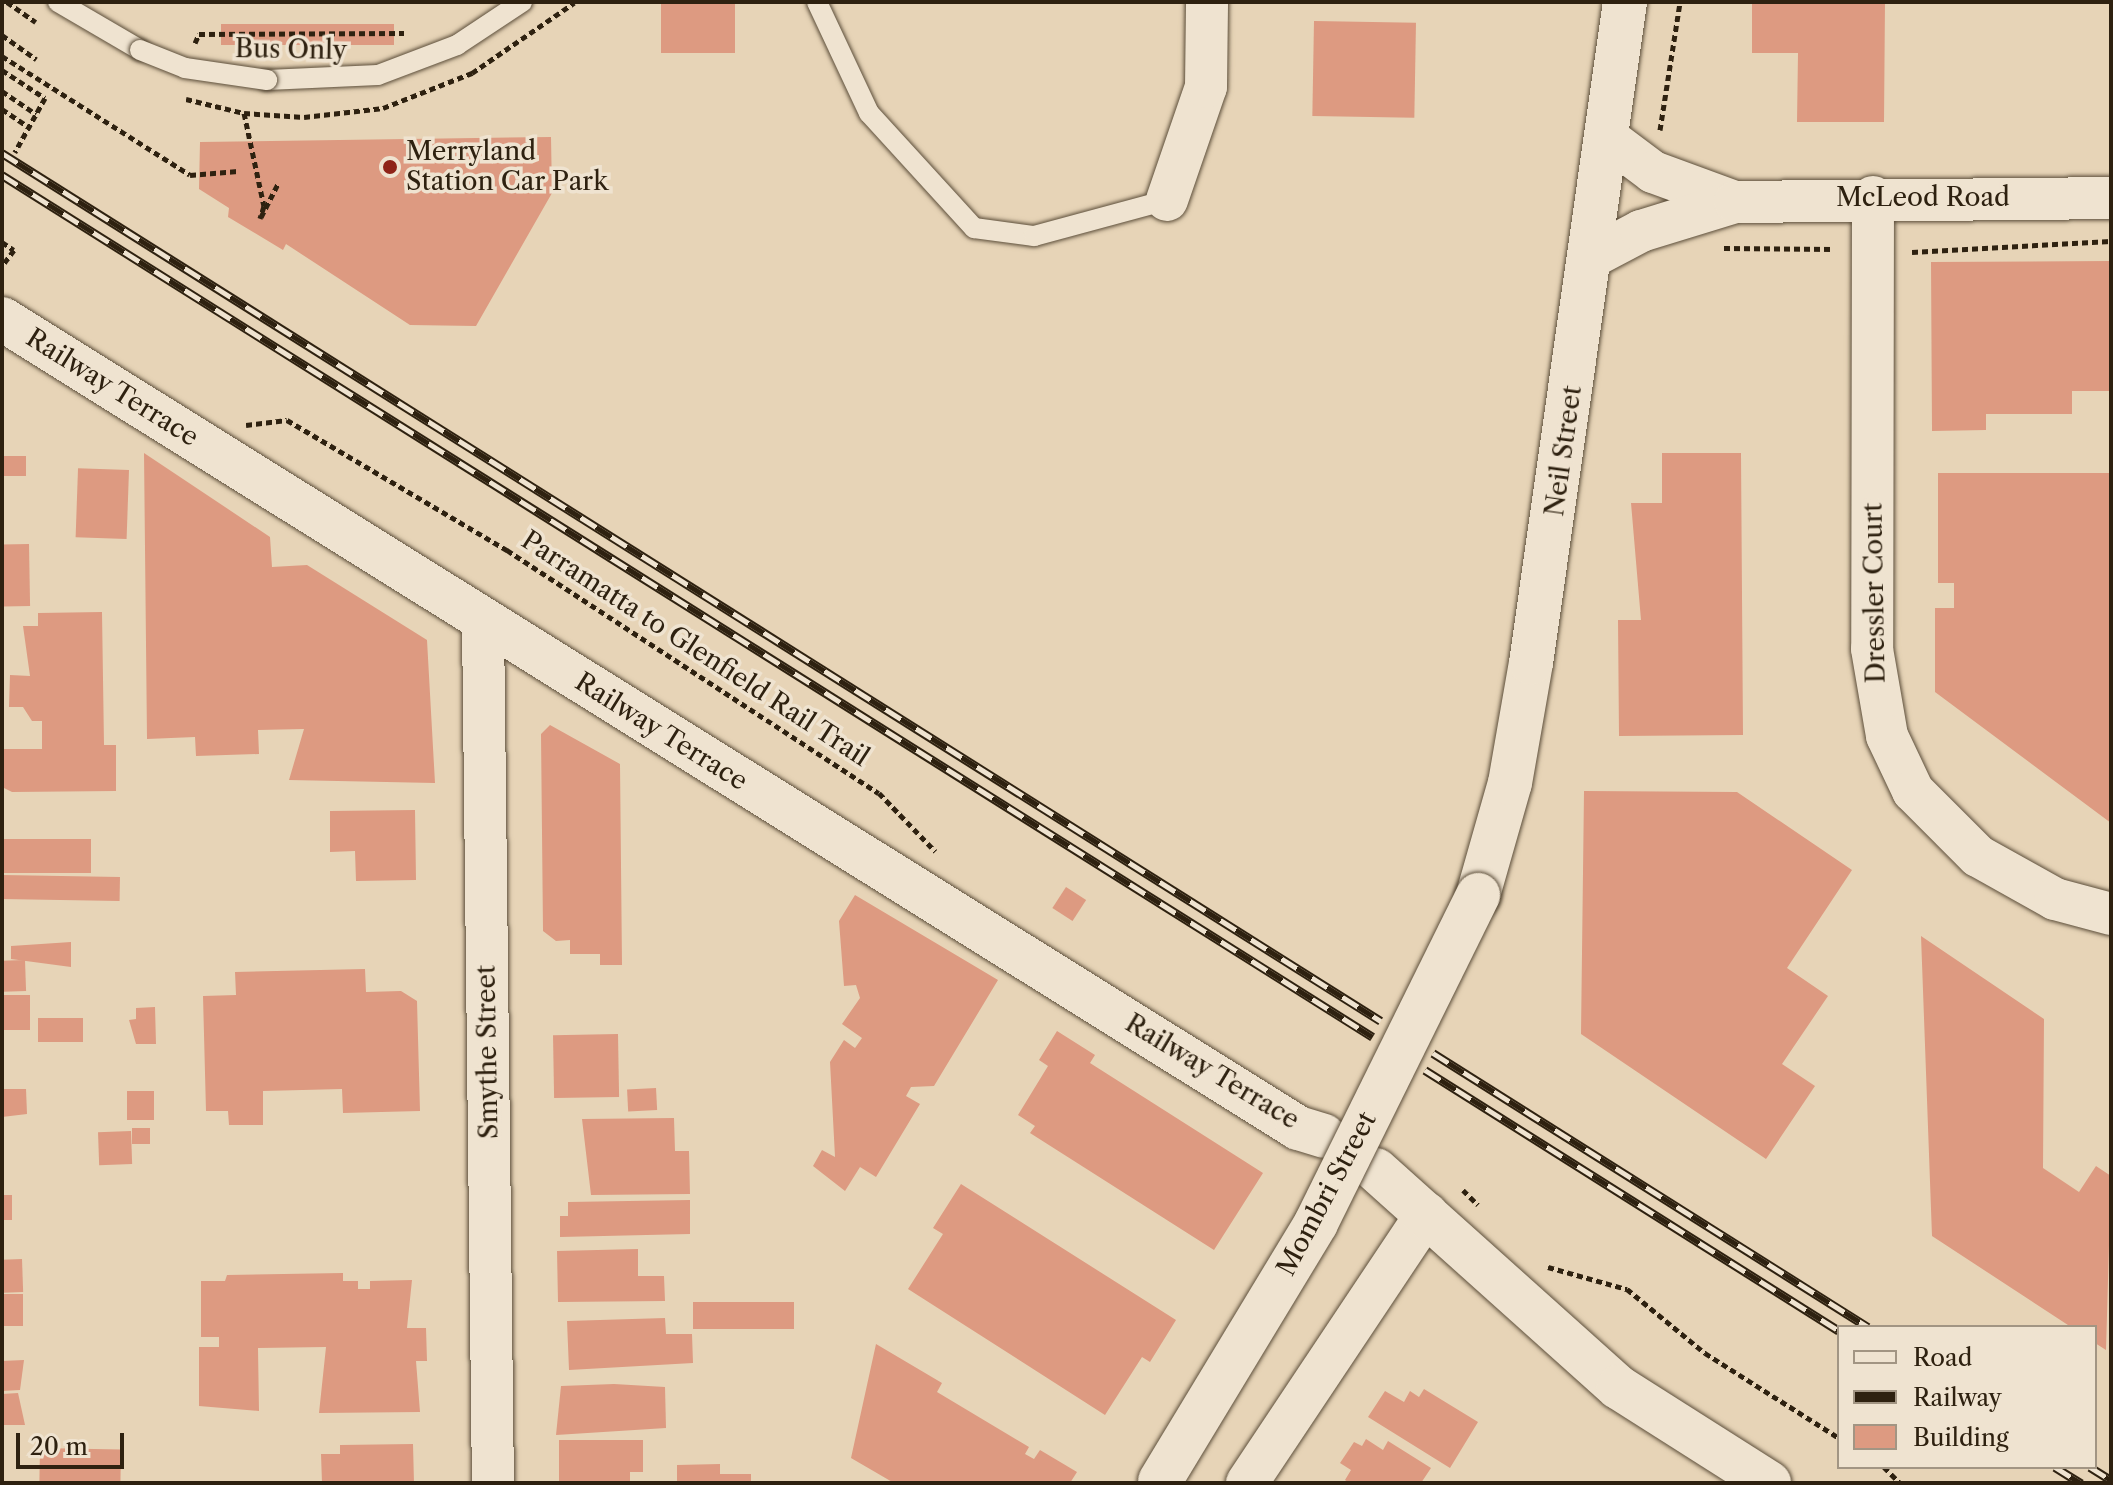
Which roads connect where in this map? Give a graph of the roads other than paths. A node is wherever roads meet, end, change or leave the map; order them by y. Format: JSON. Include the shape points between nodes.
{"nodes":[{"id":1,"x":58,"y":2,"type":"edge"},
{"id":2,"x":522,"y":2,"type":"edge"},
{"id":3,"x":817,"y":2,"type":"edge"},
{"id":4,"x":1207,"y":2,"type":"edge"},
{"id":5,"x":1625,"y":2,"type":"edge"},
{"id":6,"x":1609,"y":139,"type":"junction"},
{"id":7,"x":1873,"y":197,"type":"junction"},
{"id":8,"x":2111,"y":198,"type":"edge"},
{"id":9,"x":1167,"y":200,"type":"joint"},
{"id":10,"x":1735,"y":202,"type":"junction"},
{"id":11,"x":1590,"y":258,"type":"junction"},
{"id":12,"x":2,"y":319,"type":"edge"},
{"id":13,"x":483,"y":621,"type":"junction"},
{"id":14,"x":1478,"y":895,"type":"joint"},
{"id":15,"x":2111,"y":914,"type":"edge"},
{"id":16,"x":1324,"y":1136,"type":"dead end"},
{"id":17,"x":1376,"y":1170,"type":"dead end"},
{"id":18,"x":1438,"y":1197,"type":"junction"},
{"id":19,"x":1160,"y":1482,"type":"edge"},
{"id":20,"x":493,"y":1483,"type":"edge"},
{"id":21,"x":1247,"y":1483,"type":"edge"},
{"id":22,"x":1769,"y":1483,"type":"edge"}],
"edges":[{"from":1,"to":2,"type":"lane","name":"Bus Only","bridge":true,"via":[[140,50],[185,68],[279,81],[378,75],[457,45]]},
{"from":3,"to":9,"type":"lane","via":[[869,113],[974,228],[1034,236]]},
{"from":4,"to":9,"type":"street","via":[[1206,87]]},
{"from":5,"to":6,"type":"main road","name":"Neil Street"},
{"from":6,"to":10,"type":"street","name":"McLeod Road","via":[[1653,172]]},
{"from":6,"to":11,"type":"main road","name":"Neil Street"},
{"from":7,"to":8,"type":"street","name":"McLeod Road"},
{"from":7,"to":10,"type":"street","name":"McLeod Road"},
{"from":7,"to":15,"type":"street","name":"Dressler Court","via":[[1872,649],[1887,736],[1913,791],[1978,856],[2055,899]]},
{"from":10,"to":11,"type":"street","name":"McLeod Road","via":[[1641,231]]},
{"from":11,"to":14,"type":"main road","name":"Neil Street","via":[[1510,783]]},
{"from":12,"to":13,"type":"main road","name":"Railway Terrace"},
{"from":13,"to":16,"type":"main road","name":"Railway Terrace","via":[[1298,1128]]},
{"from":13,"to":20,"type":"street","name":"Smythe Street"},
{"from":14,"to":19,"type":"main road","name":"Mombri Street","bridge":true,"via":[[1316,1223]]},
{"from":17,"to":18,"type":"main road"},
{"from":18,"to":21,"type":"street"},
{"from":18,"to":22,"type":"main road","via":[[1618,1387]]}]}
